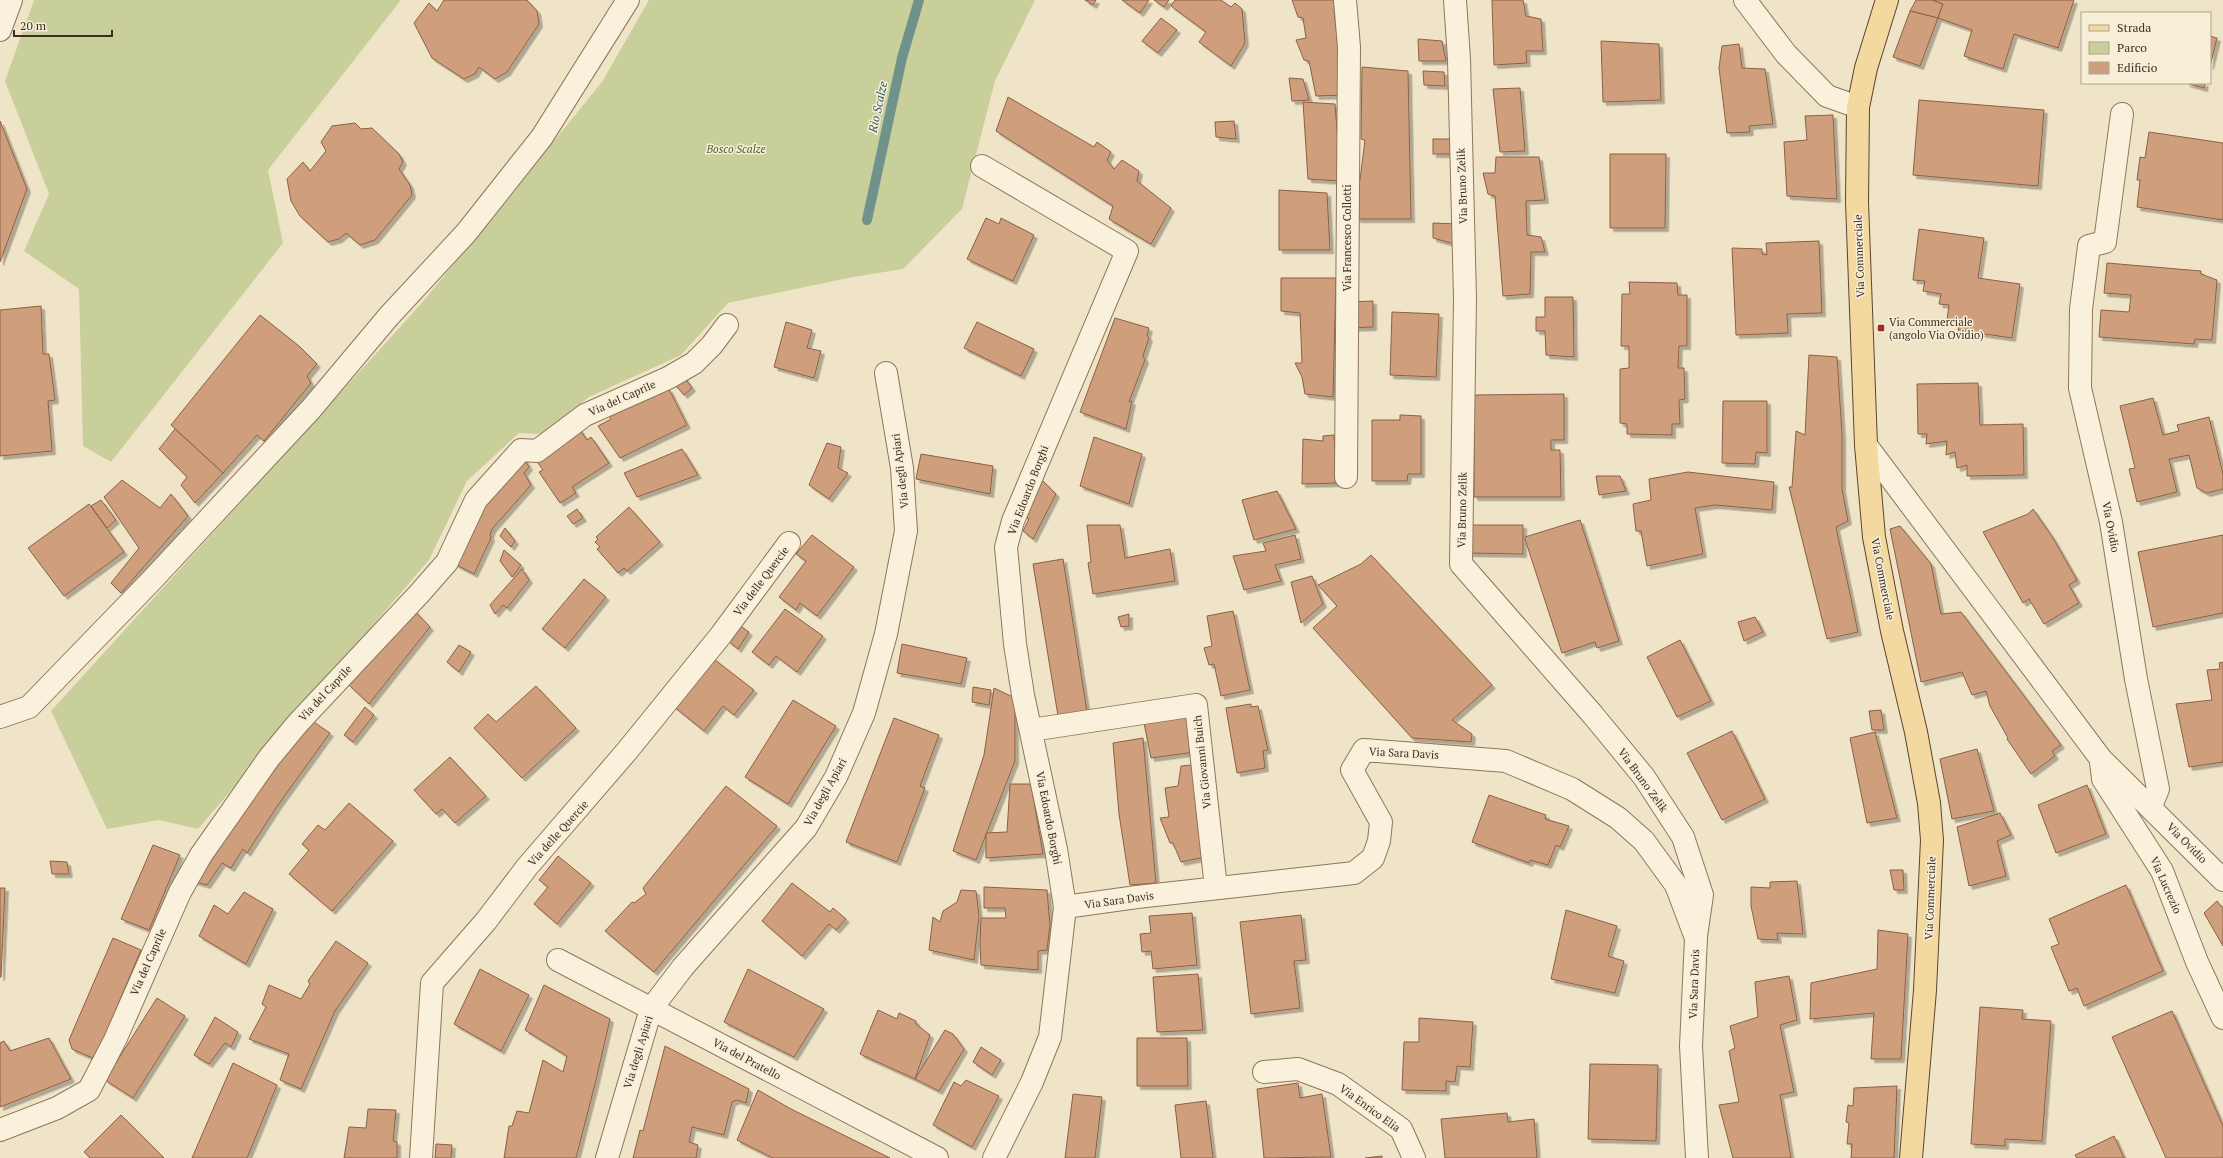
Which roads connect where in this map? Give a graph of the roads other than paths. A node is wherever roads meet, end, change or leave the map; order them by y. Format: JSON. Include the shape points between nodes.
{"nodes":[{"id":1,"x":10,"y":0,"type":"edge"},
{"id":2,"x":628,"y":0,"type":"edge"},
{"id":3,"x":1345,"y":0,"type":"edge"},
{"id":4,"x":1455,"y":0,"type":"edge"},
{"id":5,"x":1745,"y":0,"type":"edge"},
{"id":6,"x":1887,"y":0,"type":"edge"},
{"id":7,"x":0,"y":30,"type":"edge"},
{"id":8,"x":1858,"y":107,"type":"junction"},
{"id":9,"x":2122,"y":114,"type":"dead end"},
{"id":10,"x":982,"y":166,"type":"dead end"},
{"id":11,"x":727,"y":325,"type":"dead end"},
{"id":12,"x":886,"y":373,"type":"dead end"},
{"id":13,"x":1866,"y":445,"type":"junction"},
{"id":14,"x":1346,"y":477,"type":"dead end"},
{"id":15,"x":789,"y":543,"type":"dead end"},
{"id":16,"x":0,"y":717,"type":"edge"},
{"id":17,"x":1031,"y":730,"type":"junction"},
{"id":18,"x":2101,"y":759,"type":"junction"},
{"id":19,"x":2151,"y":806,"type":"junction"},
{"id":20,"x":2223,"y":880,"type":"edge"},
{"id":21,"x":1216,"y":888,"type":"junction"},
{"id":22,"x":1065,"y":907,"type":"junction"},
{"id":23,"x":1696,"y":938,"type":"junction"},
{"id":24,"x":558,"y":960,"type":"dead end"},
{"id":25,"x":651,"y":1009,"type":"junction"},
{"id":26,"x":2223,"y":1018,"type":"edge"},
{"id":27,"x":1264,"y":1072,"type":"dead end"},
{"id":28,"x":0,"y":1130,"type":"edge"},
{"id":29,"x":421,"y":1158,"type":"edge"},
{"id":30,"x":607,"y":1158,"type":"edge"},
{"id":31,"x":937,"y":1158,"type":"edge"},
{"id":32,"x":994,"y":1158,"type":"edge"},
{"id":33,"x":1414,"y":1158,"type":"edge"},
{"id":34,"x":1697,"y":1158,"type":"edge"},
{"id":35,"x":1911,"y":1158,"type":"edge"}],
"edges":[{"from":1,"to":7,"type":"street"},
{"from":2,"to":16,"type":"street","via":[[542,136],[466,233],[389,316],[311,409],[152,580],[29,707]]},
{"from":3,"to":14,"type":"street","name":"Via Francesco Collotti","via":[[1349,47]]},
{"from":4,"to":23,"type":"street","name":"Via Bruno Zelik","via":[[1459,59],[1465,298],[1461,564],[1644,777],[1683,837],[1702,894]]},
{"from":5,"to":8,"type":"street","via":[[1786,54],[1826,96]]},
{"from":6,"to":8,"type":"main road","name":"Via Commerciale","via":[[1866,68]]},
{"from":8,"to":13,"type":"main road","name":"Via Commerciale","via":[[1857,202]]},
{"from":9,"to":19,"type":"street","name":"Via Ovidio","via":[[2105,242],[2089,246],[2081,309],[2080,388],[2111,522],[2136,679],[2158,789]]},
{"from":10,"to":17,"type":"street","name":"Via Edoardo Borghi","via":[[1127,251],[1013,521],[1006,547],[1015,644]]},
{"from":11,"to":28,"type":"street","name":"Via del Caprile","via":[[694,363],[668,378],[585,414],[537,451],[521,450],[494,478],[476,500],[447,562],[298,723],[269,758],[200,854],[180,892],[115,1040],[89,1090],[57,1108]]},
{"from":12,"to":25,"type":"street","name":"Via degli Apiari","via":[[902,468],[906,530],[886,634],[864,713],[836,777],[806,828],[683,967]]},
{"from":13,"to":18,"type":"street","name":"Via Ovidio"},
{"from":13,"to":35,"type":"main road","name":"Via Commerciale","via":[[1874,537],[1892,631],[1916,732],[1929,803],[1932,840],[1925,990]]},
{"from":15,"to":29,"type":"street","name":"Via delle Quercie","via":[[721,635],[632,745],[432,983]]},
{"from":17,"to":21,"type":"street","name":"Via Giovanni Buich","via":[[1196,705]]},
{"from":17,"to":22,"type":"street","name":"Via Edoardo Borghi","via":[[1056,849]]},
{"from":18,"to":19,"type":"street","name":"Via Ovidio"},
{"from":18,"to":26,"type":"street","name":"Via Lucrezio","via":[[2103,779],[2162,871],[2197,962]]},
{"from":19,"to":20,"type":"street","name":"Via Ovidio"},
{"from":21,"to":22,"type":"street","name":"Via Sara Davis"},
{"from":21,"to":23,"type":"street","name":"Via Sara Davis","via":[[1354,873],[1373,858],[1379,841],[1381,822],[1352,770],[1364,750],[1506,761],[1572,789],[1618,818],[1644,841],[1676,885]]},
{"from":22,"to":32,"type":"street","via":[[1050,1037],[1032,1082]]},
{"from":23,"to":34,"type":"street","name":"Via Sara Davis","via":[[1691,1046]]},
{"from":24,"to":25,"type":"street","name":"Via del Pratello"},
{"from":25,"to":30,"type":"street","name":"Via degli Apiari"},
{"from":25,"to":31,"type":"street","name":"Via del Pratello"},
{"from":27,"to":33,"type":"street","name":"Via Enrico Elia","via":[[1298,1070],[1338,1084],[1401,1129]]}]}
